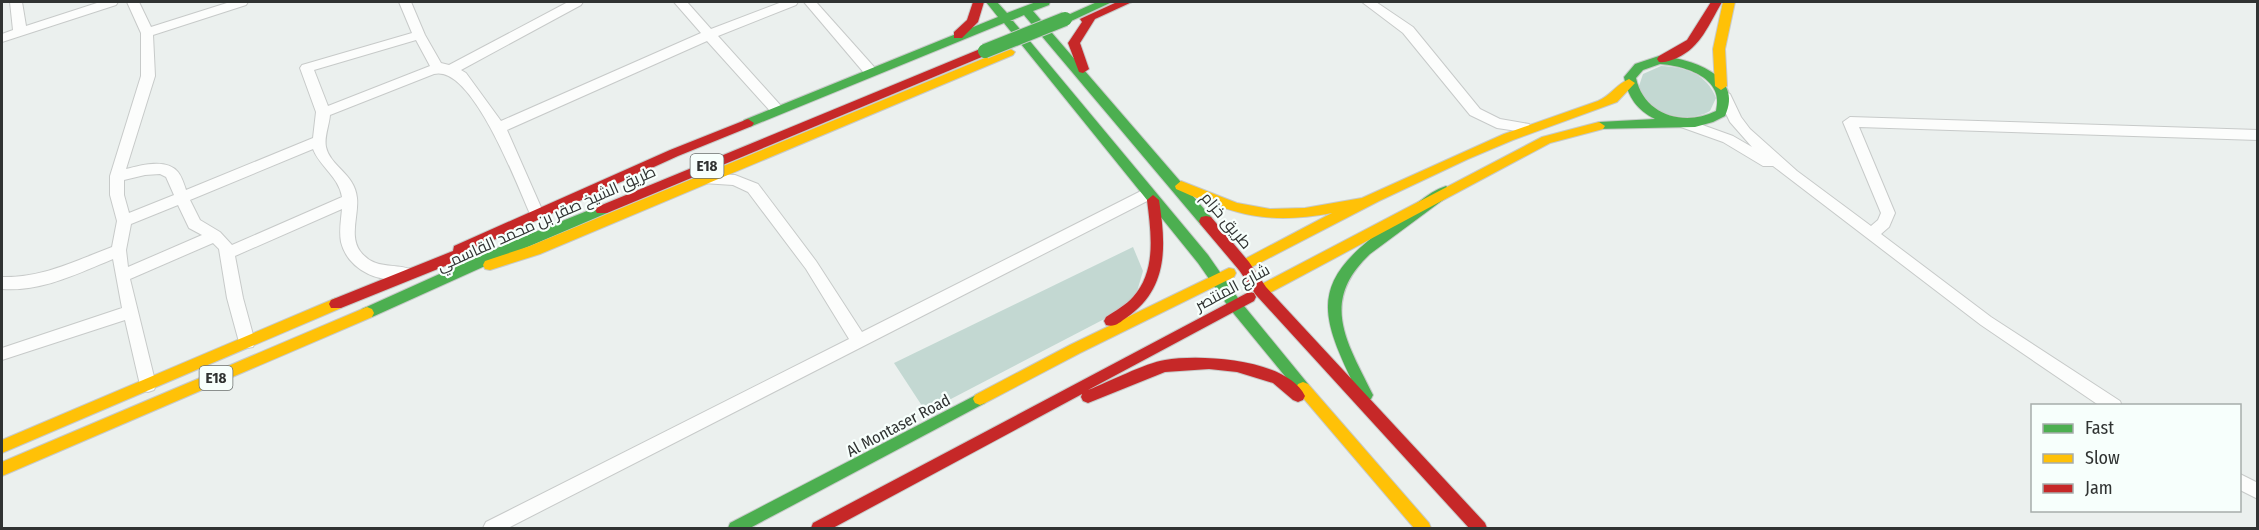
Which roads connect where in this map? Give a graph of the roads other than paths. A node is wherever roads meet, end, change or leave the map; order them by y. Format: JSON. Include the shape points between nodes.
{"nodes":[{"id":1,"x":16,"y":2,"type":"edge"},
{"id":2,"x":112,"y":2,"type":"edge"},
{"id":3,"x":133,"y":2,"type":"edge"},
{"id":4,"x":242,"y":2,"type":"edge"},
{"id":5,"x":405,"y":2,"type":"edge"},
{"id":6,"x":578,"y":2,"type":"edge"},
{"id":7,"x":680,"y":2,"type":"edge"},
{"id":8,"x":792,"y":2,"type":"edge"},
{"id":9,"x":810,"y":2,"type":"edge"},
{"id":10,"x":978,"y":2,"type":"edge"},
{"id":11,"x":991,"y":2,"type":"edge"},
{"id":12,"x":1071,"y":2,"type":"edge"},
{"id":13,"x":1106,"y":2,"type":"edge"},
{"id":14,"x":1126,"y":2,"type":"edge"},
{"id":15,"x":1368,"y":2,"type":"edge"},
{"id":16,"x":1716,"y":2,"type":"edge"},
{"id":17,"x":1729,"y":2,"type":"edge"},
{"id":18,"x":1022,"y":6,"type":"edge"},
{"id":19,"x":1049,"y":6,"type":"edge"},
{"id":20,"x":1091,"y":17,"type":"junction"},
{"id":21,"x":1005,"y":18,"type":"junction"},
{"id":22,"x":20,"y":32,"type":"junction"},
{"id":23,"x":147,"y":33,"type":"junction"},
{"id":24,"x":711,"y":34,"type":"junction"},
{"id":25,"x":420,"y":35,"type":"junction"},
{"id":26,"x":1049,"y":36,"type":"junction"},
{"id":27,"x":2,"y":38,"type":"edge"},
{"id":28,"x":954,"y":38,"type":"junction"},
{"id":29,"x":1026,"y":45,"type":"junction"},
{"id":30,"x":981,"y":46,"type":"junction"},
{"id":31,"x":1659,"y":60,"type":"junction"},
{"id":32,"x":974,"y":67,"type":"junction"},
{"id":33,"x":444,"y":69,"type":"junction"},
{"id":34,"x":870,"y":71,"type":"junction"},
{"id":35,"x":1086,"y":79,"type":"junction"},
{"id":36,"x":1058,"y":82,"type":"junction"},
{"id":37,"x":1629,"y":83,"type":"junction"},
{"id":38,"x":1723,"y":92,"type":"junction"},
{"id":39,"x":777,"y":110,"type":"junction"},
{"id":40,"x":323,"y":113,"type":"junction"},
{"id":41,"x":1679,"y":123,"type":"junction"},
{"id":42,"x":499,"y":128,"type":"junction"},
{"id":43,"x":1524,"y":128,"type":"junction"},
{"id":44,"x":2258,"y":135,"type":"edge"},
{"id":45,"x":319,"y":141,"type":"junction"},
{"id":46,"x":1792,"y":175,"type":"junction"},
{"id":47,"x":117,"y":176,"type":"junction"},
{"id":48,"x":700,"y":180,"type":"junction"},
{"id":49,"x":1175,"y":183,"type":"junction"},
{"id":50,"x":1446,"y":191,"type":"junction"},
{"id":51,"x":182,"y":197,"type":"junction"},
{"id":52,"x":1151,"y":197,"type":"junction"},
{"id":53,"x":351,"y":200,"type":"junction"},
{"id":54,"x":1363,"y":203,"type":"junction"},
{"id":55,"x":537,"y":214,"type":"junction"},
{"id":56,"x":124,"y":221,"type":"junction"},
{"id":57,"x":1871,"y":235,"type":"junction"},
{"id":58,"x":215,"y":236,"type":"junction"},
{"id":59,"x":119,"y":250,"type":"junction"},
{"id":60,"x":228,"y":253,"type":"junction"},
{"id":61,"x":430,"y":264,"type":"junction"},
{"id":62,"x":1244,"y":266,"type":"junction"},
{"id":63,"x":368,"y":268,"type":"junction"},
{"id":64,"x":411,"y":272,"type":"junction"},
{"id":65,"x":122,"y":276,"type":"junction"},
{"id":66,"x":1217,"y":279,"type":"junction"},
{"id":67,"x":2,"y":283,"type":"edge"},
{"id":68,"x":431,"y":286,"type":"junction"},
{"id":69,"x":1261,"y":291,"type":"junction"},
{"id":70,"x":352,"y":297,"type":"junction"},
{"id":71,"x":1235,"y":304,"type":"junction"},
{"id":72,"x":130,"y":312,"type":"junction"},
{"id":73,"x":860,"y":341,"type":"junction"},
{"id":74,"x":247,"y":342,"type":"junction"},
{"id":75,"x":1075,"y":349,"type":"junction"},
{"id":76,"x":2,"y":354,"type":"edge"},
{"id":77,"x":148,"y":385,"type":"junction"},
{"id":78,"x":2112,"y":404,"type":"edge"},
{"id":79,"x":1377,"y":418,"type":"junction"},
{"id":80,"x":1337,"y":429,"type":"junction"},
{"id":81,"x":999,"y":430,"type":"junction"},
{"id":82,"x":2,"y":447,"type":"edge"},
{"id":83,"x":2,"y":469,"type":"edge"},
{"id":84,"x":2241,"y":483,"type":"edge"},
{"id":85,"x":2258,"y":492,"type":"edge"},
{"id":86,"x":492,"y":528,"type":"edge"},
{"id":87,"x":736,"y":528,"type":"edge"},
{"id":88,"x":819,"y":528,"type":"edge"},
{"id":89,"x":1423,"y":528,"type":"edge"},
{"id":90,"x":1479,"y":528,"type":"edge"}],
"edges":[{"from":1,"to":22,"type":"street"},
{"from":2,"to":22,"type":"street"},
{"from":3,"to":23,"type":"street"},
{"from":4,"to":23,"type":"street"},
{"from":5,"to":25,"type":"street"},
{"from":6,"to":33,"type":"street"},
{"from":7,"to":24,"type":"street"},
{"from":8,"to":24,"type":"street"},
{"from":9,"to":34,"type":"street"},
{"from":10,"to":28,"type":"main road","via":[[972,22]]},
{"from":11,"to":21,"type":"main road"},
{"from":12,"to":19,"type":"main road","name":"طريق الشيخ صقر بن محمد القاسمي","number":"E18"},
{"from":13,"to":30,"type":"main road","name":"طريق الشيخ صقر بن محمد القاسمي","number":"E18","bridge":true},
{"from":14,"to":20,"type":"main road"},
{"from":15,"to":43,"type":"street","via":[[1408,30],[1476,112],[1497,123]]},
{"from":16,"to":31,"type":"main road","via":[[1696,43],[1685,52]]},
{"from":17,"to":38,"type":"main road","via":[[1719,49]]},
{"from":18,"to":19,"type":"main road"},
{"from":18,"to":21,"type":"main road"},
{"from":18,"to":26,"type":"main road","name":"طريق خزام"},
{"from":19,"to":30,"type":"main road","name":"طريق الشيخ صقر بن محمد القاسمي","number":"E18"},
{"from":20,"to":26,"type":"main road"},
{"from":20,"to":35,"type":"main road","via":[[1074,43]]},
{"from":21,"to":28,"type":"main road"},
{"from":21,"to":29,"type":"main road"},
{"from":22,"to":27,"type":"street"},
{"from":23,"to":47,"type":"street","via":[[148,76]]},
{"from":24,"to":39,"type":"street"},
{"from":24,"to":42,"type":"street"},
{"from":25,"to":33,"type":"street"},
{"from":25,"to":40,"type":"street","via":[[307,68]]},
{"from":26,"to":29,"type":"main road"},
{"from":26,"to":35,"type":"main road","name":"طريق خزام"},
{"from":28,"to":34,"type":"main road"},
{"from":29,"to":32,"type":"main road"},
{"from":29,"to":36,"type":"main road"},
{"from":30,"to":61,"type":"main road","name":"طريق الشيخ صقر بن محمد القاسمي","number":"E18","via":[[810,108],[494,242]]},
{"from":30,"to":68,"type":"main road","name":"طريق الشيخ صقر بن محمد القاسمي","number":"E18"},
{"from":31,"to":37,"type":"main road","via":[[1637,68]]},
{"from":31,"to":38,"type":"main road","via":[[1688,63],[1713,77]]},
{"from":32,"to":36,"type":"main road","via":[[1023,64]]},
{"from":32,"to":48,"type":"main road"},
{"from":33,"to":40,"type":"street"},
{"from":33,"to":42,"type":"street","via":[[461,76]]},
{"from":34,"to":39,"type":"main road"},
{"from":35,"to":49,"type":"main road","name":"طريق خزام"},
{"from":36,"to":52,"type":"main road"},
{"from":37,"to":41,"type":"main road","via":[[1639,104]]},
{"from":37,"to":43,"type":"main road","name":"شارع المنتصر","via":[[1602,104]]},
{"from":38,"to":41,"type":"main road","via":[[1725,107],[1719,115],[1709,121]]},
{"from":38,"to":46,"type":"street","via":[[1745,132]]},
{"from":39,"to":55,"type":"main road"},
{"from":40,"to":45,"type":"street"},
{"from":41,"to":46,"type":"street","via":[[1728,140]]},
{"from":41,"to":50,"type":"main road","name":"شارع المنتصر","via":[[1600,126],[1546,140]]},
{"from":42,"to":55,"type":"street"},
{"from":43,"to":54,"type":"main road","name":"شارع المنتصر"},
{"from":44,"to":57,"type":"street","via":[[1850,122],[1888,213]]},
{"from":45,"to":51,"type":"street"},
{"from":45,"to":53,"type":"street","via":[[321,153],[348,185]]},
{"from":46,"to":57,"type":"street"},
{"from":47,"to":51,"type":"street","via":[[166,170],[172,174]]},
{"from":47,"to":56,"type":"street"},
{"from":48,"to":68,"type":"main road","via":[[535,250]]},
{"from":48,"to":73,"type":"street","via":[[724,178],[753,188],[811,265]]},
{"from":49,"to":54,"type":"main road","via":[[1229,205],[1271,214]]},
{"from":49,"to":62,"type":"main road","name":"طريق خزام"},
{"from":50,"to":69,"type":"main road","name":"شارع المنتصر"},
{"from":50,"to":79,"type":"main road","via":[[1355,257],[1336,288],[1333,312],[1339,338]]},
{"from":51,"to":56,"type":"street"},
{"from":51,"to":58,"type":"street","via":[[194,225]]},
{"from":52,"to":66,"type":"main road"},
{"from":52,"to":73,"type":"street"},
{"from":52,"to":75,"type":"main road","via":[[1159,241],[1155,271],[1139,299]]},
{"from":53,"to":60,"type":"street"},
{"from":53,"to":63,"type":"street","via":[[348,239],[358,259]]},
{"from":54,"to":62,"type":"main road","name":"شارع المنتصر"},
{"from":55,"to":61,"type":"main road"},
{"from":56,"to":59,"type":"street"},
{"from":57,"to":78,"type":"street","via":[[1986,321]]},
{"from":58,"to":60,"type":"street"},
{"from":58,"to":65,"type":"street"},
{"from":59,"to":65,"type":"street"},
{"from":59,"to":67,"type":"street","via":[[38,281]]},
{"from":60,"to":74,"type":"street"},
{"from":61,"to":64,"type":"main road","name":"طريق الشيخ صقر بن محمد القاسمي","number":"E18"},
{"from":62,"to":66,"type":"main road","name":"شارع المنتصر"},
{"from":62,"to":69,"type":"main road","name":"طريق خزام"},
{"from":63,"to":64,"type":"street","via":[[388,273]]},
{"from":63,"to":70,"type":"street"},
{"from":64,"to":70,"type":"main road","name":"طريق الشيخ صقر بن محمد القاسمي","number":"E18"},
{"from":65,"to":72,"type":"street"},
{"from":66,"to":71,"type":"main road"},
{"from":66,"to":75,"type":"main road","name":"شارع المنتصر"},
{"from":68,"to":83,"type":"main road","name":"طريق الشيخ صقر بن محمد القاسمي","number":"E18"},
{"from":69,"to":71,"type":"main road","name":"شارع المنتصر"},
{"from":69,"to":79,"type":"main road","name":"طريق خزام"},
{"from":70,"to":74,"type":"main road","name":"طريق الشيخ صقر بن محمد القاسمي","number":"E18"},
{"from":71,"to":80,"type":"main road"},
{"from":71,"to":81,"type":"main road","name":"شارع المنتصر"},
{"from":72,"to":76,"type":"street"},
{"from":72,"to":77,"type":"street"},
{"from":73,"to":86,"type":"street"},
{"from":74,"to":77,"type":"main road","name":"طريق الشيخ صقر بن محمد القاسمي","number":"E18"},
{"from":75,"to":87,"type":"main road","name":"Al Montaser Road"},
{"from":77,"to":82,"type":"main road","name":"طريق الشيخ صقر بن محمد القاسمي","number":"E18"},
{"from":79,"to":90,"type":"main road","name":"طريق خزام"},
{"from":80,"to":81,"type":"main road","via":[[1278,379],[1237,366],[1209,363],[1164,366]]},
{"from":80,"to":89,"type":"main road"},
{"from":81,"to":88,"type":"main road","name":"شارع المنتصر"},
{"from":84,"to":85,"type":"street"}]}
